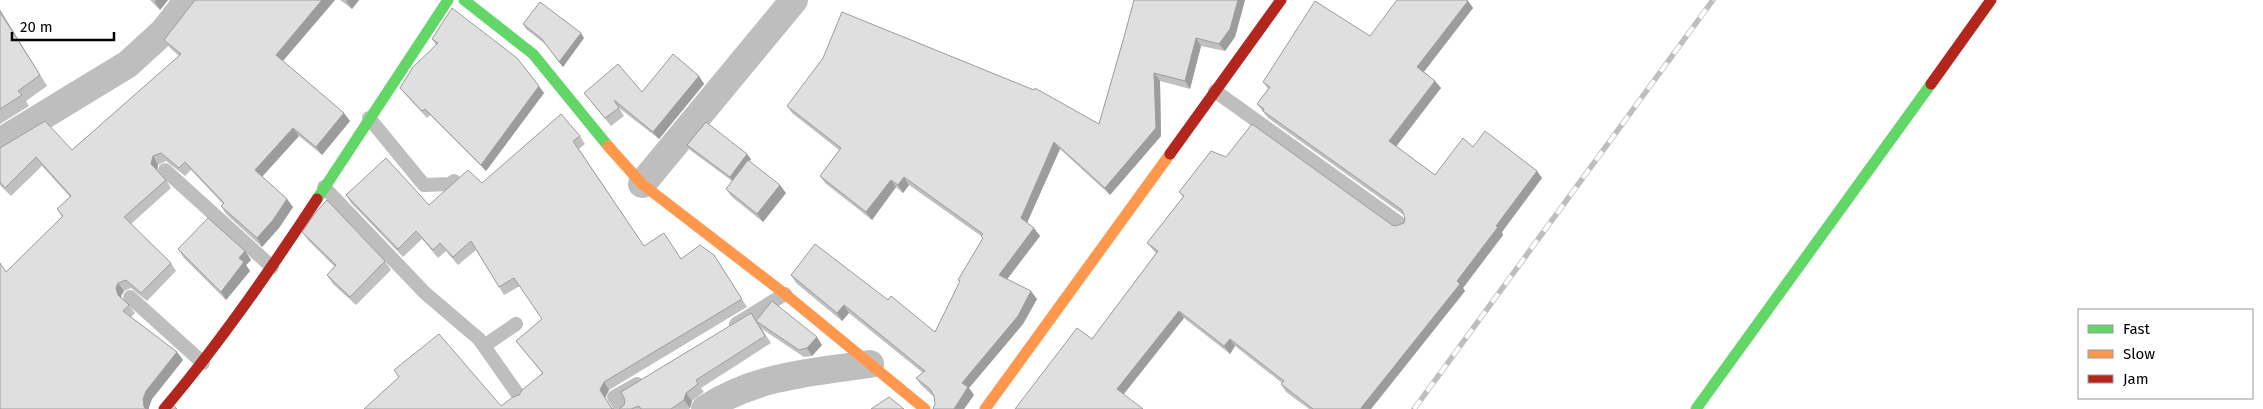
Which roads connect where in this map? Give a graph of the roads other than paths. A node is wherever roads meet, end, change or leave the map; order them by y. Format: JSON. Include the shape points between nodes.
{"nodes":[{"id":1,"x":188,"y":0,"type":"edge"},
{"id":2,"x":448,"y":0,"type":"edge"},
{"id":3,"x":465,"y":0,"type":"edge"},
{"id":4,"x":794,"y":0,"type":"edge"},
{"id":5,"x":1281,"y":0,"type":"edge"},
{"id":6,"x":1991,"y":0,"type":"edge"},
{"id":7,"x":1215,"y":92,"type":"junction"},
{"id":8,"x":369,"y":118,"type":"junction"},
{"id":9,"x":0,"y":142,"type":"edge"},
{"id":10,"x":166,"y":170,"type":"edge"},
{"id":11,"x":454,"y":181,"type":"edge"},
{"id":12,"x":642,"y":184,"type":"junction"},
{"id":13,"x":324,"y":187,"type":"junction"},
{"id":14,"x":1402,"y":225,"type":"edge"},
{"id":15,"x":272,"y":267,"type":"junction"},
{"id":16,"x":785,"y":294,"type":"junction"},
{"id":17,"x":130,"y":297,"type":"edge"},
{"id":18,"x":516,"y":324,"type":"dead end"},
{"id":19,"x":725,"y":330,"type":"edge"},
{"id":20,"x":484,"y":346,"type":"junction"},
{"id":21,"x":204,"y":363,"type":"junction"},
{"id":22,"x":870,"y":364,"type":"junction"},
{"id":23,"x":648,"y":377,"type":"edge"},
{"id":24,"x":519,"y":396,"type":"edge"},
{"id":25,"x":164,"y":409,"type":"edge"},
{"id":26,"x":622,"y":409,"type":"edge"},
{"id":27,"x":705,"y":409,"type":"edge"},
{"id":28,"x":925,"y":409,"type":"edge"},
{"id":29,"x":985,"y":409,"type":"edge"},
{"id":30,"x":1696,"y":409,"type":"edge"}],
"edges":[{"from":1,"to":9,"type":"street","via":[[164,31],[128,64]]},
{"from":2,"to":8,"type":"street"},
{"from":3,"to":12,"type":"street","via":[[533,54],[589,125]]},
{"from":4,"to":12,"type":"street"},
{"from":5,"to":7,"type":"street"},
{"from":6,"to":30,"type":"street"},
{"from":7,"to":14,"type":"lane"},
{"from":7,"to":29,"type":"street"},
{"from":8,"to":11,"type":"lane","via":[[424,185]]},
{"from":8,"to":13,"type":"street"},
{"from":10,"to":15,"type":"lane"},
{"from":12,"to":16,"type":"street"},
{"from":13,"to":15,"type":"street"},
{"from":13,"to":20,"type":"lane","via":[[425,293]]},
{"from":15,"to":21,"type":"street"},
{"from":16,"to":19,"type":"lane"},
{"from":16,"to":22,"type":"street"},
{"from":17,"to":21,"type":"lane"},
{"from":18,"to":20,"type":"lane"},
{"from":20,"to":24,"type":"lane"},
{"from":21,"to":25,"type":"street"},
{"from":22,"to":27,"type":"street","via":[[789,375],[743,388]]},
{"from":22,"to":28,"type":"street"},
{"from":23,"to":26,"type":"lane","via":[[614,397]]}]}
